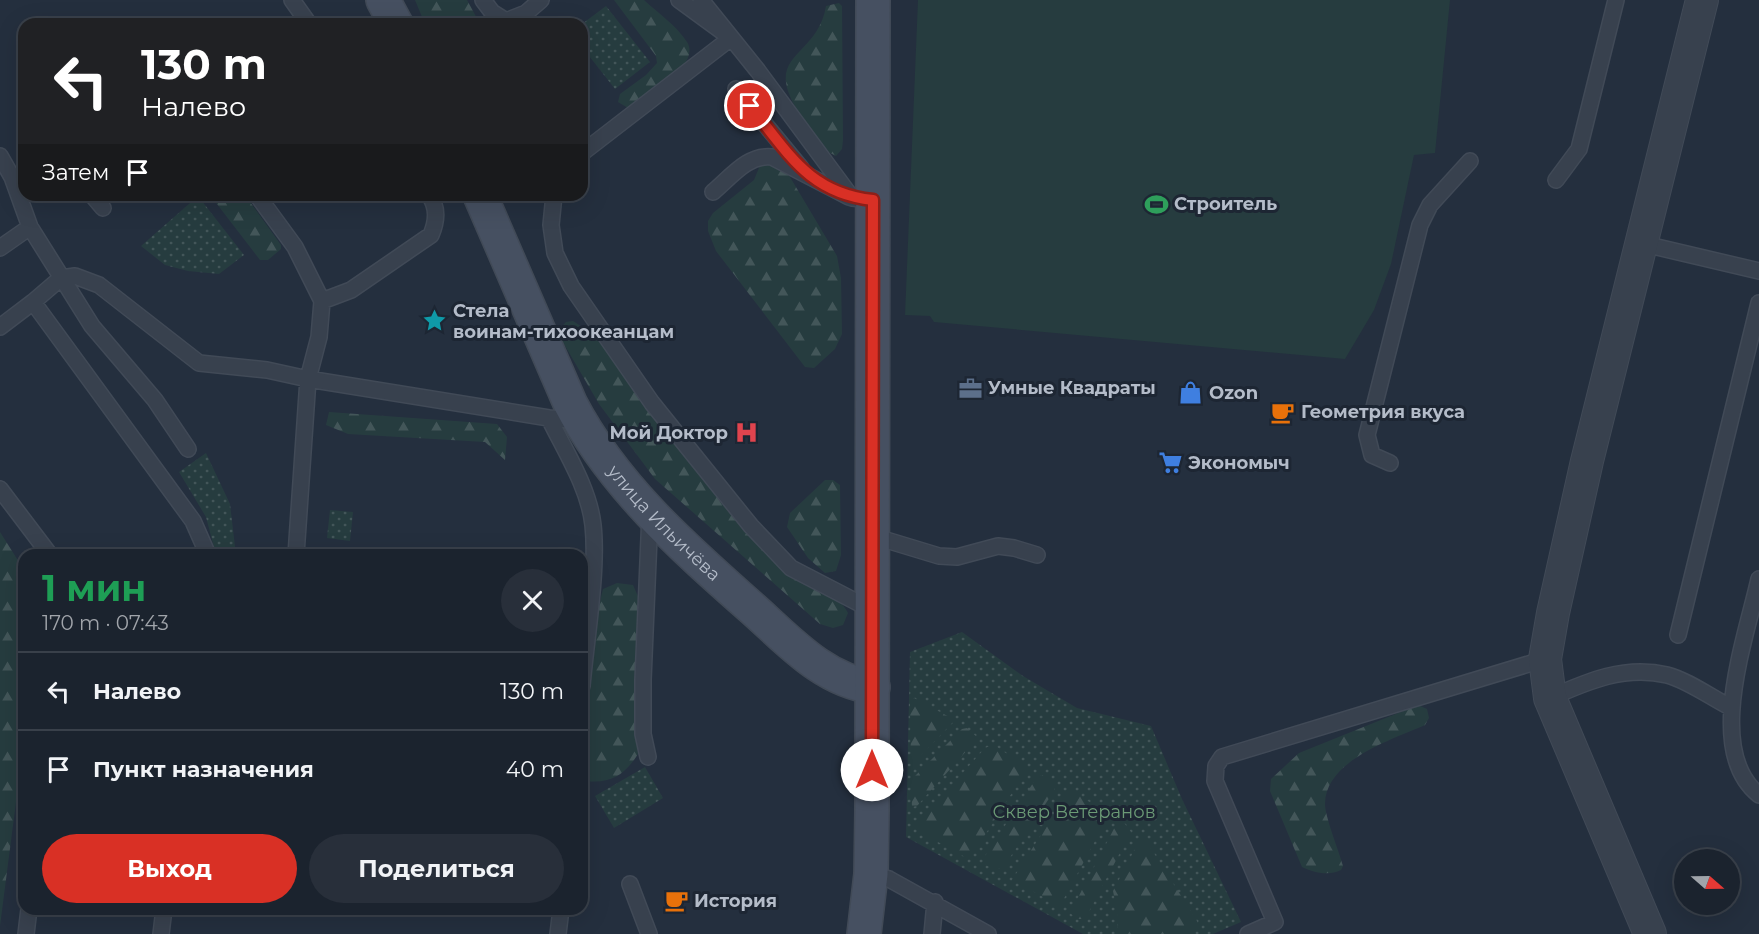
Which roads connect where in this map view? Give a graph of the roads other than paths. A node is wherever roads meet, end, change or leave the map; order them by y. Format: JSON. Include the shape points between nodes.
{"nodes":[{"id":1,"x":292,"y":0,"type":"edge"},
{"id":2,"x":383,"y":0,"type":"edge"},
{"id":3,"x":483,"y":0,"type":"edge"},
{"id":4,"x":541,"y":0,"type":"edge"},
{"id":5,"x":679,"y":0,"type":"edge"},
{"id":6,"x":701,"y":0,"type":"edge"},
{"id":7,"x":873,"y":0,"type":"edge"},
{"id":8,"x":1616,"y":0,"type":"edge"},
{"id":9,"x":1702,"y":0,"type":"edge"},
{"id":10,"x":305,"y":18,"type":"edge"},
{"id":11,"x":393,"y":18,"type":"edge"},
{"id":12,"x":501,"y":18,"type":"edge"},
{"id":13,"x":514,"y":18,"type":"edge"},
{"id":14,"x":731,"y":38,"type":"junction"},
{"id":15,"x":736,"y":89,"type":"dead end"},
{"id":16,"x":588,"y":148,"type":"edge"},
{"id":17,"x":0,"y":156,"type":"edge"},
{"id":18,"x":1470,"y":161,"type":"dead end"},
{"id":19,"x":807,"y":175,"type":"junction"},
{"id":20,"x":1556,"y":180,"type":"dead end"},
{"id":21,"x":713,"y":192,"type":"dead end"},
{"id":22,"x":18,"y":194,"type":"edge"},
{"id":23,"x":862,"y":199,"type":"junction"},
{"id":24,"x":21,"y":201,"type":"edge"},
{"id":25,"x":97,"y":201,"type":"edge"},
{"id":26,"x":261,"y":201,"type":"edge"},
{"id":27,"x":434,"y":201,"type":"edge"},
{"id":28,"x":482,"y":201,"type":"edge"},
{"id":29,"x":553,"y":201,"type":"edge"},
{"id":30,"x":103,"y":208,"type":"dead end"},
{"id":31,"x":30,"y":227,"type":"junction"},
{"id":32,"x":1640,"y":243,"type":"junction"},
{"id":33,"x":0,"y":248,"type":"edge"},
{"id":34,"x":1759,"y":271,"type":"edge"},
{"id":35,"x":61,"y":278,"type":"junction"},
{"id":36,"x":322,"y":301,"type":"junction"},
{"id":37,"x":33,"y":302,"type":"junction"},
{"id":38,"x":1759,"y":303,"type":"edge"},
{"id":39,"x":0,"y":327,"type":"edge"},
{"id":40,"x":308,"y":379,"type":"junction"},
{"id":41,"x":564,"y":419,"type":"junction"},
{"id":42,"x":188,"y":449,"type":"dead end"},
{"id":43,"x":1390,"y":463,"type":"dead end"},
{"id":44,"x":0,"y":489,"type":"edge"},
{"id":45,"x":650,"y":514,"type":"junction"},
{"id":46,"x":873,"y":536,"type":"junction"},
{"id":47,"x":45,"y":549,"type":"edge"},
{"id":48,"x":205,"y":549,"type":"edge"},
{"id":49,"x":296,"y":549,"type":"edge"},
{"id":50,"x":1037,"y":555,"type":"dead end"},
{"id":51,"x":1759,"y":579,"type":"edge"},
{"id":52,"x":872,"y":609,"type":"junction"},
{"id":53,"x":588,"y":616,"type":"edge"},
{"id":54,"x":1678,"y":635,"type":"dead end"},
{"id":55,"x":1545,"y":659,"type":"junction"},
{"id":56,"x":873,"y":687,"type":"junction"},
{"id":57,"x":1550,"y":698,"type":"junction"},
{"id":58,"x":1730,"y":707,"type":"junction"},
{"id":59,"x":648,"y":757,"type":"dead end"},
{"id":60,"x":1759,"y":795,"type":"edge"},
{"id":61,"x":871,"y":874,"type":"junction"},
{"id":62,"x":630,"y":884,"type":"dead end"},
{"id":63,"x":935,"y":902,"type":"junction"},
{"id":64,"x":28,"y":915,"type":"edge"},
{"id":65,"x":163,"y":915,"type":"edge"},
{"id":66,"x":560,"y":915,"type":"edge"},
{"id":67,"x":26,"y":934,"type":"edge"},
{"id":68,"x":160,"y":934,"type":"edge"},
{"id":69,"x":558,"y":934,"type":"edge"},
{"id":70,"x":649,"y":934,"type":"edge"},
{"id":71,"x":864,"y":934,"type":"edge"},
{"id":72,"x":932,"y":934,"type":"edge"},
{"id":73,"x":988,"y":934,"type":"edge"},
{"id":74,"x":1248,"y":934,"type":"edge"},
{"id":75,"x":1650,"y":934,"type":"edge"}],
"edges":[{"from":1,"to":10,"type":"lane"},
{"from":2,"to":11,"type":"main road"},
{"from":3,"to":12,"type":"lane"},
{"from":4,"to":13,"type":"lane"},
{"from":5,"to":14,"type":"lane"},
{"from":6,"to":14,"type":"lane"},
{"from":7,"to":23,"type":"main road"},
{"from":8,"to":20,"type":"lane","via":[[1579,149]]},
{"from":9,"to":32,"type":"street"},
{"from":14,"to":16,"type":"lane"},
{"from":14,"to":23,"type":"lane"},
{"from":15,"to":19,"type":"lane"},
{"from":17,"to":22,"type":"lane"},
{"from":18,"to":43,"type":"lane","via":[[1430,205],[1420,225],[1366,435],[1372,455]]},
{"from":19,"to":21,"type":"lane","via":[[762,156],[753,158]]},
{"from":19,"to":23,"type":"lane"},
{"from":23,"to":46,"type":"main road"},
{"from":24,"to":31,"type":"lane"},
{"from":25,"to":30,"type":"lane"},
{"from":26,"to":36,"type":"lane","via":[[295,247]]},
{"from":27,"to":36,"type":"lane","via":[[436,214],[431,234],[351,290]]},
{"from":28,"to":41,"type":"main road","name":"улица Ильичёва"},
{"from":29,"to":52,"type":"lane","via":[[551,225],[555,254],[571,286],[651,403],[751,526],[791,568]]},
{"from":31,"to":33,"type":"lane"},
{"from":31,"to":35,"type":"lane"},
{"from":32,"to":34,"type":"lane"},
{"from":32,"to":55,"type":"street","via":[[1587,461]]},
{"from":35,"to":37,"type":"lane"},
{"from":35,"to":40,"type":"lane","via":[[75,276],[99,285],[199,363]]},
{"from":35,"to":42,"type":"lane","via":[[92,326],[155,400]]},
{"from":36,"to":40,"type":"lane","via":[[319,337]]},
{"from":37,"to":39,"type":"lane"},
{"from":37,"to":48,"type":"lane","via":[[194,522]]},
{"from":38,"to":54,"type":"lane"},
{"from":40,"to":41,"type":"lane"},
{"from":40,"to":49,"type":"lane"},
{"from":41,"to":45,"type":"main road","name":"улица Ильичёва"},
{"from":41,"to":53,"type":"lane","via":[[593,524]]},
{"from":44,"to":47,"type":"lane"},
{"from":45,"to":56,"type":"main road","name":"улица Ильичёва","via":[[819,666],[846,682]]},
{"from":45,"to":59,"type":"lane","via":[[643,680]]},
{"from":46,"to":50,"type":"lane","via":[[939,556],[957,557],[998,546]]},
{"from":46,"to":52,"type":"main road"},
{"from":51,"to":58,"type":"lane"},
{"from":52,"to":56,"type":"main road"},
{"from":55,"to":57,"type":"street"},
{"from":55,"to":74,"type":"lane","via":[[1222,757],[1216,766],[1215,781],[1275,922]]},
{"from":56,"to":61,"type":"main road"},
{"from":57,"to":58,"type":"lane","via":[[1594,678],[1656,674],[1670,676]]},
{"from":57,"to":75,"type":"street"},
{"from":58,"to":60,"type":"lane","via":[[1735,759],[1747,785]]},
{"from":61,"to":63,"type":"lane"},
{"from":61,"to":71,"type":"main road"},
{"from":62,"to":70,"type":"lane"},
{"from":63,"to":72,"type":"lane"},
{"from":63,"to":73,"type":"lane"},
{"from":64,"to":67,"type":"lane"},
{"from":65,"to":68,"type":"lane"},
{"from":66,"to":69,"type":"lane"}]}
